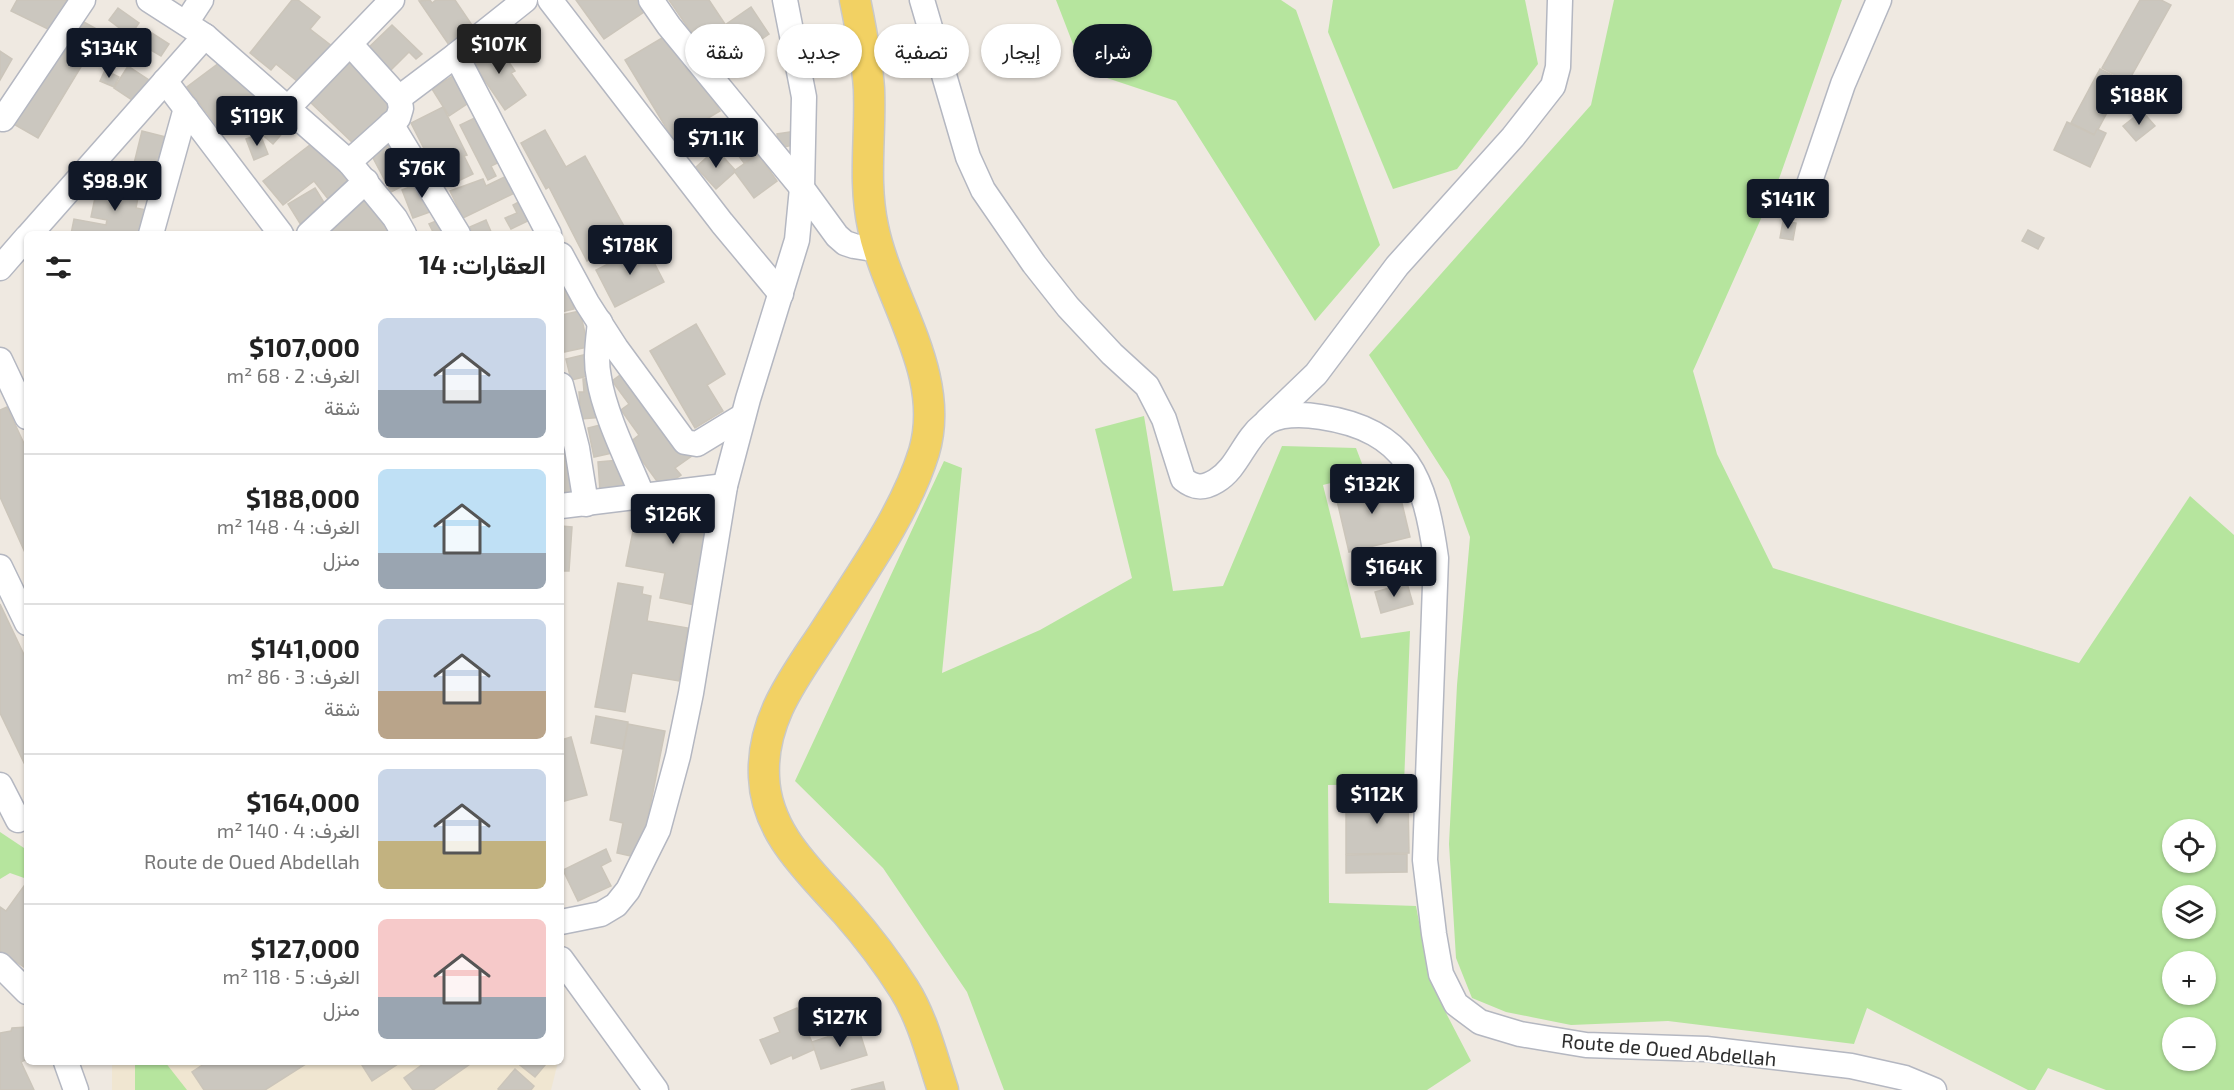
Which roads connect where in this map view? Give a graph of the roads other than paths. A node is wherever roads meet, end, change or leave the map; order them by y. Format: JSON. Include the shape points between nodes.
{"nodes":[{"id":1,"x":83,"y":0,"type":"edge"},
{"id":2,"x":148,"y":0,"type":"edge"},
{"id":3,"x":201,"y":0,"type":"edge"},
{"id":4,"x":525,"y":0,"type":"edge"},
{"id":5,"x":550,"y":0,"type":"edge"},
{"id":6,"x":651,"y":0,"type":"edge"},
{"id":7,"x":785,"y":0,"type":"edge"},
{"id":8,"x":855,"y":0,"type":"edge"},
{"id":9,"x":922,"y":0,"type":"edge"},
{"id":10,"x":1560,"y":0,"type":"edge"},
{"id":11,"x":1879,"y":0,"type":"edge"},
{"id":12,"x":390,"y":1,"type":"edge"},
{"id":13,"x":196,"y":30,"type":"junction"},
{"id":14,"x":351,"y":45,"type":"junction"},
{"id":15,"x":456,"y":55,"type":"junction"},
{"id":16,"x":165,"y":81,"type":"junction"},
{"id":17,"x":399,"y":98,"type":"junction"},
{"id":18,"x":186,"y":108,"type":"junction"},
{"id":19,"x":288,"y":108,"type":"junction"},
{"id":20,"x":3,"y":119,"type":"dead end"},
{"id":21,"x":392,"y":124,"type":"junction"},
{"id":22,"x":349,"y":162,"type":"junction"},
{"id":23,"x":366,"y":181,"type":"junction"},
{"id":24,"x":802,"y":188,"type":"junction"},
{"id":25,"x":1807,"y":190,"type":"dead end"},
{"id":26,"x":32,"y":231,"type":"edge"},
{"id":27,"x":152,"y":231,"type":"edge"},
{"id":28,"x":279,"y":231,"type":"edge"},
{"id":29,"x":312,"y":231,"type":"edge"},
{"id":30,"x":402,"y":231,"type":"edge"},
{"id":31,"x":456,"y":231,"type":"edge"},
{"id":32,"x":547,"y":231,"type":"edge"},
{"id":33,"x":24,"y":240,"type":"edge"},
{"id":34,"x":879,"y":250,"type":"junction"},
{"id":35,"x":0,"y":267,"type":"edge"},
{"id":36,"x":564,"y":268,"type":"edge"},
{"id":37,"x":570,"y":293,"type":"edge"},
{"id":38,"x":781,"y":294,"type":"junction"},
{"id":39,"x":600,"y":322,"type":"junction"},
{"id":40,"x":0,"y":360,"type":"edge"},
{"id":41,"x":564,"y":398,"type":"edge"},
{"id":42,"x":24,"y":411,"type":"edge"},
{"id":43,"x":743,"y":416,"type":"junction"},
{"id":44,"x":1263,"y":424,"type":"junction"},
{"id":45,"x":725,"y":486,"type":"junction"},
{"id":46,"x":643,"y":497,"type":"junction"},
{"id":47,"x":586,"y":504,"type":"junction"},
{"id":48,"x":564,"y":506,"type":"edge"},
{"id":49,"x":0,"y":567,"type":"edge"},
{"id":50,"x":24,"y":617,"type":"edge"},
{"id":51,"x":0,"y":785,"type":"edge"},
{"id":52,"x":18,"y":820,"type":"dead end"},
{"id":53,"x":564,"y":921,"type":"edge"},
{"id":54,"x":564,"y":963,"type":"edge"},
{"id":55,"x":0,"y":965,"type":"edge"},
{"id":56,"x":24,"y":989,"type":"edge"},
{"id":57,"x":67,"y":1065,"type":"edge"},
{"id":58,"x":76,"y":1090,"type":"edge"},
{"id":59,"x":656,"y":1090,"type":"edge"},
{"id":60,"x":943,"y":1090,"type":"edge"},
{"id":61,"x":1934,"y":1090,"type":"edge"}],
"edges":[{"from":1,"to":20,"type":"street"},
{"from":2,"to":13,"type":"street"},
{"from":3,"to":13,"type":"street"},
{"from":4,"to":15,"type":"street"},
{"from":5,"to":38,"type":"street"},
{"from":6,"to":24,"type":"street"},
{"from":7,"to":24,"type":"street","via":[[804,97]]},
{"from":8,"to":34,"type":"main road","via":[[868,88],[869,204]]},
{"from":9,"to":44,"type":"street","via":[[968,157],[983,190],[1068,307],[1147,386],[1164,419],[1183,479],[1200,488],[1218,480]]},
{"from":10,"to":44,"type":"street","via":[[1558,67],[1553,86],[1539,107],[1397,266],[1316,374]]},
{"from":11,"to":25,"type":"street","via":[[1843,84]]},
{"from":12,"to":14,"type":"street"},
{"from":13,"to":16,"type":"street"},
{"from":13,"to":19,"type":"street"},
{"from":14,"to":17,"type":"street"},
{"from":14,"to":19,"type":"street"},
{"from":15,"to":17,"type":"street"},
{"from":15,"to":32,"type":"street"},
{"from":16,"to":18,"type":"street"},
{"from":16,"to":26,"type":"street"},
{"from":17,"to":21,"type":"street","via":[[400,114]]},
{"from":18,"to":27,"type":"street"},
{"from":18,"to":28,"type":"street"},
{"from":19,"to":22,"type":"street"},
{"from":21,"to":22,"type":"street"},
{"from":21,"to":31,"type":"street"},
{"from":22,"to":23,"type":"street"},
{"from":23,"to":29,"type":"street"},
{"from":23,"to":30,"type":"street"},
{"from":24,"to":34,"type":"street","via":[[845,243]]},
{"from":24,"to":38,"type":"street","via":[[797,240]]},
{"from":33,"to":35,"type":"street"},
{"from":34,"to":60,"type":"main road","via":[[925,382],[925,448],[914,483],[894,519],[782,698],[767,734],[764,777],[769,808],[784,840],[874,946],[906,992]]},
{"from":36,"to":37,"type":"street"},
{"from":37,"to":39,"type":"street"},
{"from":38,"to":43,"type":"street"},
{"from":39,"to":43,"type":"street","via":[[686,442],[697,444]]},
{"from":39,"to":46,"type":"street","via":[[599,380]]},
{"from":40,"to":42,"type":"street"},
{"from":41,"to":47,"type":"street"},
{"from":43,"to":45,"type":"street"},
{"from":44,"to":61,"type":"street","name":"Route de Oued Abdellah","via":[[1306,414],[1361,427],[1397,449],[1423,494],[1436,558],[1425,860],[1441,974],[1456,1004],[1480,1022],[1520,1034],[1586,1045],[1706,1049],[1851,1066],[1905,1078]]},
{"from":45,"to":46,"type":"street"},
{"from":45,"to":53,"type":"street","via":[[678,756],[658,830],[628,890],[616,905],[601,914]]},
{"from":46,"to":47,"type":"street"},
{"from":47,"to":48,"type":"street"},
{"from":49,"to":50,"type":"street"},
{"from":51,"to":52,"type":"street"},
{"from":54,"to":59,"type":"street"},
{"from":55,"to":56,"type":"street"},
{"from":57,"to":58,"type":"street"}]}
